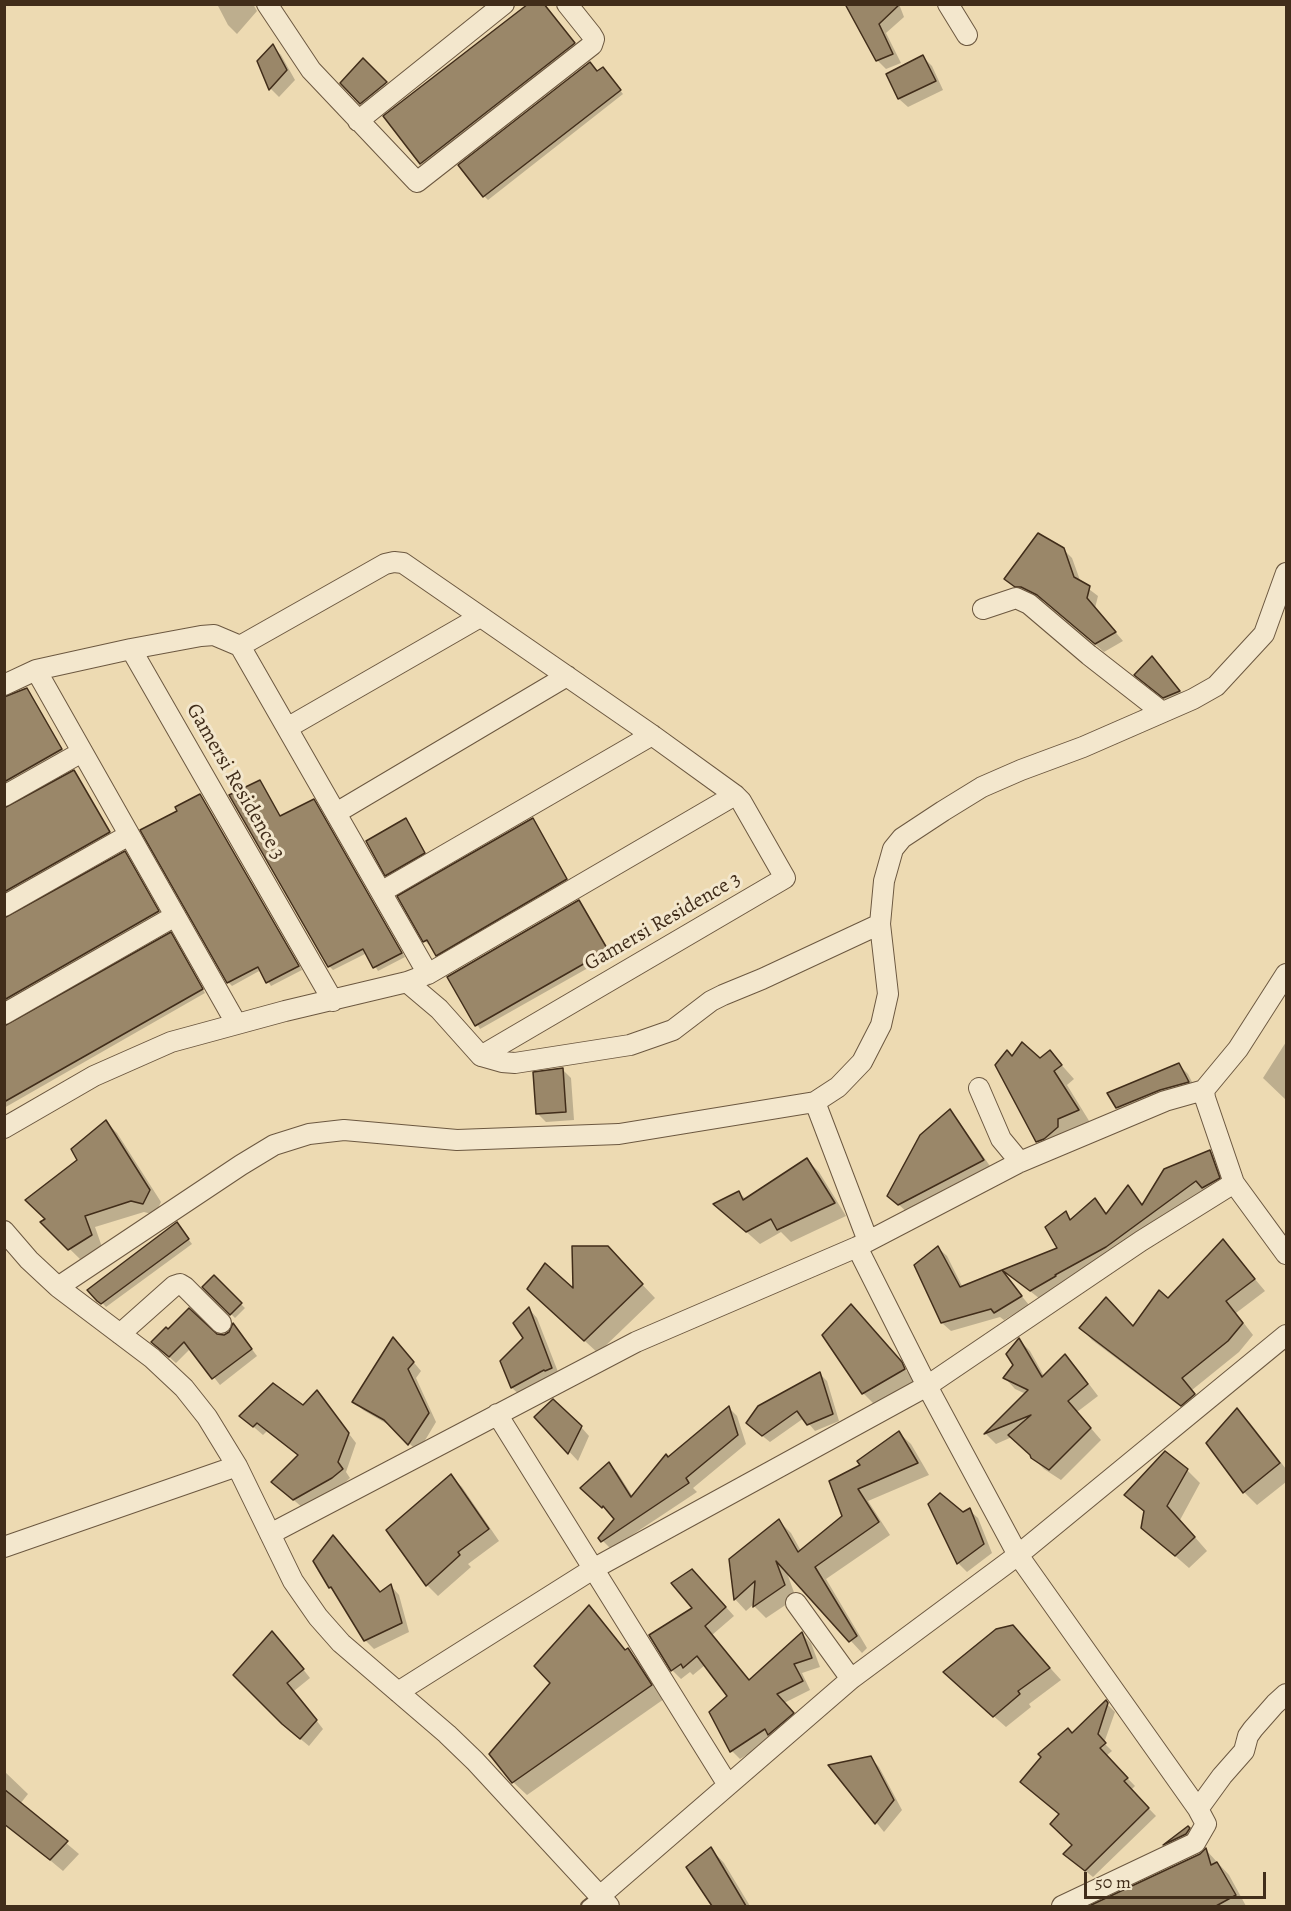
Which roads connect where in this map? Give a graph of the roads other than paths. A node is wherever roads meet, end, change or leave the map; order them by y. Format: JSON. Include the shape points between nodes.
{"nodes":[{"id":1,"x":267,"y":4,"type":"edge"},
{"id":2,"x":504,"y":4,"type":"edge"},
{"id":3,"x":567,"y":4,"type":"edge"},
{"id":4,"x":948,"y":4,"type":"edge"},
{"id":5,"x":967,"y":35,"type":"dead end"},
{"id":6,"x":358,"y":120,"type":"junction"},
{"id":7,"x":1287,"y":573,"type":"edge"},
{"id":8,"x":983,"y":609,"type":"dead end"},
{"id":9,"x":480,"y":617,"type":"junction"},
{"id":10,"x":240,"y":646,"type":"junction"},
{"id":11,"x":131,"y":649,"type":"junction"},
{"id":12,"x":36,"y":670,"type":"junction"},
{"id":13,"x":567,"y":676,"type":"junction"},
{"id":14,"x":4,"y":685,"type":"edge"},
{"id":15,"x":1162,"y":712,"type":"junction"},
{"id":16,"x":287,"y":728,"type":"junction"},
{"id":17,"x":652,"y":735,"type":"junction"},
{"id":18,"x":82,"y":752,"type":"junction"},
{"id":19,"x":735,"y":795,"type":"junction"},
{"id":20,"x":4,"y":796,"type":"edge"},
{"id":21,"x":336,"y":813,"type":"junction"},
{"id":22,"x":129,"y":835,"type":"junction"},
{"id":23,"x":381,"y":892,"type":"junction"},
{"id":24,"x":4,"y":906,"type":"edge"},
{"id":25,"x":175,"y":916,"type":"junction"},
{"id":26,"x":880,"y":924,"type":"junction"},
{"id":27,"x":428,"y":974,"type":"junction"},
{"id":28,"x":1287,"y":974,"type":"edge"},
{"id":29,"x":406,"y":982,"type":"junction"},
{"id":30,"x":333,"y":1001,"type":"junction"},
{"id":31,"x":4,"y":1014,"type":"edge"},
{"id":32,"x":236,"y":1023,"type":"junction"},
{"id":33,"x":481,"y":1056,"type":"junction"},
{"id":34,"x":979,"y":1088,"type":"dead end"},
{"id":35,"x":1204,"y":1090,"type":"junction"},
{"id":36,"x":815,"y":1102,"type":"junction"},
{"id":37,"x":4,"y":1128,"type":"edge"},
{"id":38,"x":1020,"y":1162,"type":"junction"},
{"id":39,"x":1234,"y":1184,"type":"junction"},
{"id":40,"x":4,"y":1231,"type":"edge"},
{"id":41,"x":862,"y":1244,"type":"junction"},
{"id":42,"x":1287,"y":1254,"type":"edge"},
{"id":43,"x":58,"y":1287,"type":"junction"},
{"id":44,"x":221,"y":1323,"type":"dead end"},
{"id":45,"x":120,"y":1334,"type":"junction"},
{"id":46,"x":1287,"y":1335,"type":"edge"},
{"id":47,"x":927,"y":1386,"type":"junction"},
{"id":48,"x":497,"y":1414,"type":"junction"},
{"id":49,"x":237,"y":1466,"type":"junction"},
{"id":50,"x":270,"y":1534,"type":"junction"},
{"id":51,"x":4,"y":1547,"type":"edge"},
{"id":52,"x":1018,"y":1556,"type":"junction"},
{"id":53,"x":593,"y":1569,"type":"junction"},
{"id":54,"x":796,"y":1603,"type":"dead end"},
{"id":55,"x":851,"y":1679,"type":"junction"},
{"id":56,"x":398,"y":1692,"type":"junction"},
{"id":57,"x":1287,"y":1694,"type":"edge"},
{"id":58,"x":728,"y":1785,"type":"junction"},
{"id":59,"x":1198,"y":1809,"type":"junction"},
{"id":60,"x":599,"y":1903,"type":"edge"},
{"id":61,"x":1062,"y":1906,"type":"edge"}],
"edges":[{"from":1,"to":6,"type":"street","via":[[311,70]]},
{"from":2,"to":6,"type":"street"},
{"from":3,"to":6,"type":"street","via":[[591,34],[592,45],[417,182]]},
{"from":4,"to":5,"type":"street"},
{"from":7,"to":15,"type":"street","via":[[1264,634],[1242,660],[1216,686]]},
{"from":8,"to":15,"type":"street","via":[[1016,598],[1029,604]]},
{"from":9,"to":10,"type":"street","name":"Gamersi Residence 3","via":[[403,563],[394,562]]},
{"from":9,"to":13,"type":"street","name":"Gamersi Residence 3"},
{"from":9,"to":16,"type":"street"},
{"from":10,"to":11,"type":"street","via":[[214,635]]},
{"from":10,"to":16,"type":"street"},
{"from":11,"to":12,"type":"street"},
{"from":11,"to":30,"type":"street","name":"Gamersi Residence 3"},
{"from":12,"to":14,"type":"street"},
{"from":12,"to":18,"type":"street"},
{"from":13,"to":17,"type":"street","name":"Gamersi Residence 3"},
{"from":13,"to":21,"type":"street"},
{"from":15,"to":26,"type":"street","via":[[982,787],[902,838],[888,861]]},
{"from":16,"to":21,"type":"street"},
{"from":17,"to":19,"type":"street","name":"Gamersi Residence 3"},
{"from":17,"to":23,"type":"street"},
{"from":18,"to":20,"type":"street"},
{"from":18,"to":22,"type":"street"},
{"from":19,"to":27,"type":"street"},
{"from":19,"to":33,"type":"street","name":"Gamersi Residence 3","via":[[785,878]]},
{"from":21,"to":23,"type":"street"},
{"from":22,"to":24,"type":"street"},
{"from":22,"to":25,"type":"street"},
{"from":23,"to":27,"type":"street"},
{"from":25,"to":31,"type":"street"},
{"from":25,"to":32,"type":"street"},
{"from":26,"to":33,"type":"street","via":[[711,1001],[673,1030],[636,1043],[515,1063]]},
{"from":26,"to":36,"type":"street","via":[[888,994],[881,1025],[862,1062],[838,1087]]},
{"from":27,"to":29,"type":"street"},
{"from":28,"to":35,"type":"street","via":[[1238,1049]]},
{"from":29,"to":30,"type":"street"},
{"from":29,"to":33,"type":"street","via":[[439,1009]]},
{"from":30,"to":32,"type":"street"},
{"from":32,"to":37,"type":"street","via":[[171,1042],[118,1064]]},
{"from":34,"to":38,"type":"street","via":[[1001,1139]]},
{"from":35,"to":38,"type":"street","via":[[1164,1101]]},
{"from":35,"to":39,"type":"street"},
{"from":36,"to":41,"type":"street"},
{"from":36,"to":43,"type":"street","via":[[619,1134],[457,1140],[344,1130],[309,1134],[274,1145],[241,1165]]},
{"from":38,"to":41,"type":"street"},
{"from":39,"to":42,"type":"street"},
{"from":39,"to":47,"type":"street","via":[[1141,1241]]},
{"from":40,"to":43,"type":"street"},
{"from":41,"to":47,"type":"street"},
{"from":41,"to":48,"type":"street","via":[[636,1342]]},
{"from":43,"to":45,"type":"street"},
{"from":44,"to":45,"type":"street","via":[[180,1284]]},
{"from":45,"to":49,"type":"street","via":[[184,1388]]},
{"from":46,"to":52,"type":"street"},
{"from":47,"to":52,"type":"street"},
{"from":47,"to":53,"type":"street"},
{"from":48,"to":50,"type":"street"},
{"from":48,"to":53,"type":"street"},
{"from":49,"to":50,"type":"street"},
{"from":49,"to":51,"type":"street"},
{"from":50,"to":56,"type":"street","via":[[293,1581],[318,1617],[341,1643]]},
{"from":52,"to":55,"type":"street"},
{"from":52,"to":59,"type":"street"},
{"from":53,"to":56,"type":"street"},
{"from":53,"to":58,"type":"street"},
{"from":54,"to":55,"type":"street"},
{"from":55,"to":58,"type":"street"},
{"from":56,"to":60,"type":"street","via":[[475,1761]]},
{"from":57,"to":59,"type":"street","via":[[1253,1729],[1244,1751]]},
{"from":58,"to":60,"type":"street"},
{"from":59,"to":61,"type":"street","via":[[1206,1824],[1195,1843]]}]}
